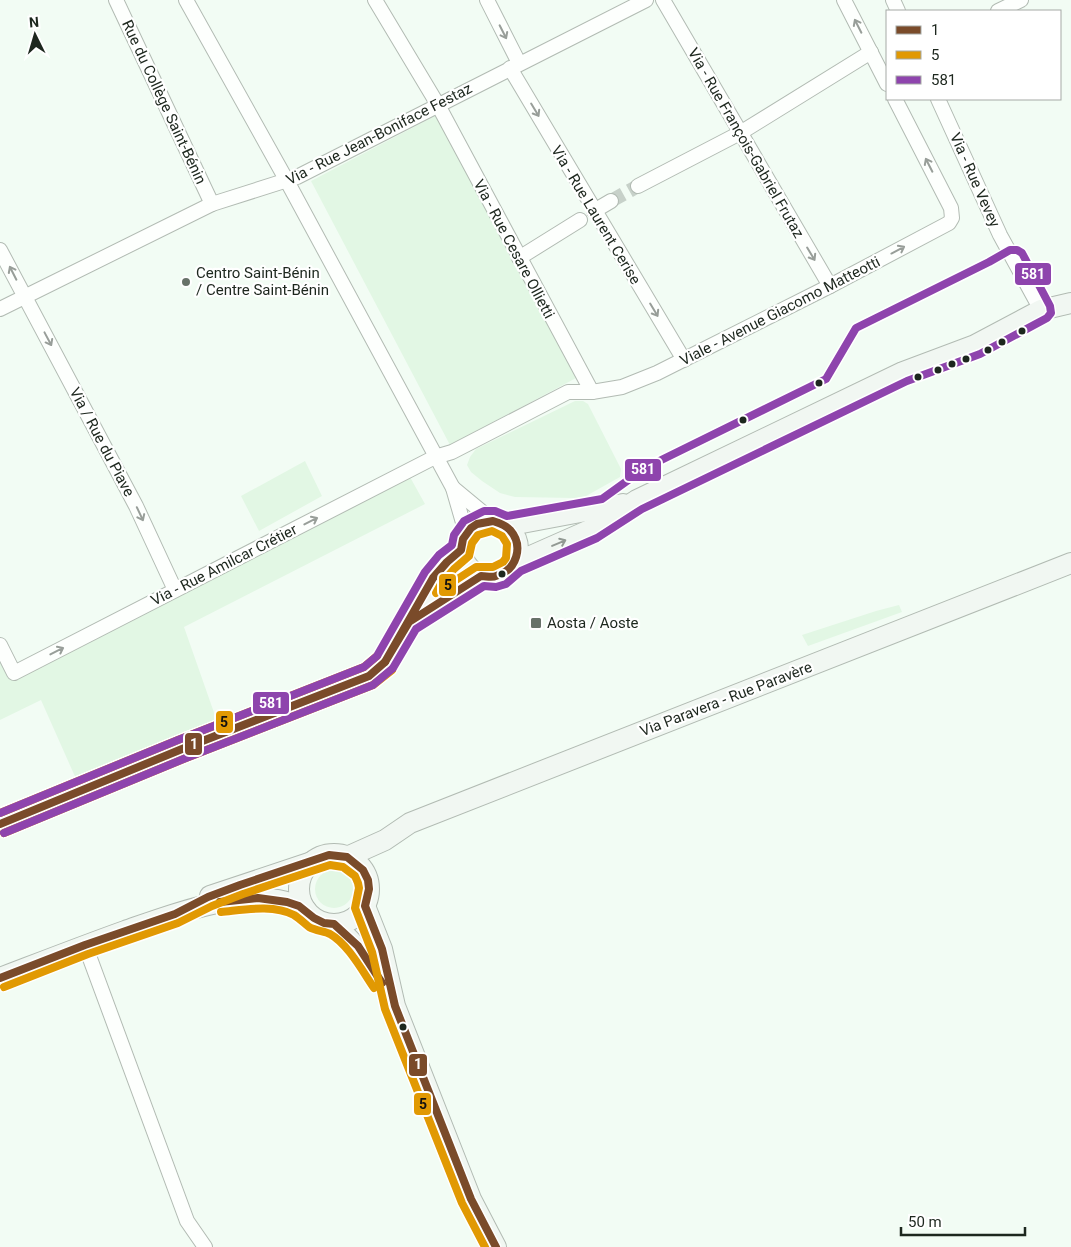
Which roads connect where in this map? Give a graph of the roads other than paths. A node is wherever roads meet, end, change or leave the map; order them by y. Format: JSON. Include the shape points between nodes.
{"nodes":[{"id":1,"x":116,"y":0,"type":"edge"},
{"id":2,"x":186,"y":0,"type":"edge"},
{"id":3,"x":375,"y":0,"type":"edge"},
{"id":4,"x":487,"y":0,"type":"edge"},
{"id":5,"x":646,"y":0,"type":"edge"},
{"id":6,"x":663,"y":0,"type":"edge"},
{"id":7,"x":844,"y":0,"type":"edge"},
{"id":8,"x":1021,"y":0,"type":"edge"},
{"id":9,"x":1000,"y":10,"type":"edge"},
{"id":10,"x":871,"y":52,"type":"junction"},
{"id":11,"x":514,"y":66,"type":"junction"},
{"id":12,"x":886,"y":82,"type":"edge"},
{"id":13,"x":896,"y":100,"type":"edge"},
{"id":14,"x":938,"y":100,"type":"edge"},
{"id":15,"x":438,"y":105,"type":"junction"},
{"id":16,"x":740,"y":133,"type":"junction"},
{"id":17,"x":287,"y":181,"type":"junction"},
{"id":18,"x":642,"y":184,"type":"tunnel mouth"},
{"id":19,"x":611,"y":202,"type":"tunnel mouth"},
{"id":20,"x":212,"y":204,"type":"junction"},
{"id":21,"x":594,"y":211,"type":"junction"},
{"id":22,"x":580,"y":220,"type":"dead end"},
{"id":23,"x":0,"y":250,"type":"edge"},
{"id":24,"x":520,"y":258,"type":"junction"},
{"id":25,"x":830,"y":286,"type":"junction"},
{"id":26,"x":24,"y":296,"type":"junction"},
{"id":27,"x":1071,"y":303,"type":"edge"},
{"id":28,"x":0,"y":309,"type":"edge"},
{"id":29,"x":1041,"y":310,"type":"junction"},
{"id":30,"x":684,"y":360,"type":"junction"},
{"id":31,"x":592,"y":392,"type":"junction"},
{"id":32,"x":435,"y":457,"type":"junction"},
{"id":33,"x":452,"y":488,"type":"junction"},
{"id":34,"x":637,"y":500,"type":"junction"},
{"id":35,"x":499,"y":523,"type":"junction"},
{"id":36,"x":463,"y":542,"type":"junction"},
{"id":37,"x":515,"y":563,"type":"junction"},
{"id":38,"x":1071,"y":563,"type":"edge"},
{"id":39,"x":481,"y":576,"type":"junction"},
{"id":40,"x":175,"y":590,"type":"junction"},
{"id":41,"x":409,"y":622,"type":"junction"},
{"id":42,"x":0,"y":645,"type":"edge"},
{"id":43,"x":0,"y":824,"type":"edge"},
{"id":44,"x":384,"y":840,"type":"junction"},
{"id":45,"x":347,"y":857,"type":"junction"},
{"id":46,"x":312,"y":862,"type":"junction"},
{"id":47,"x":368,"y":880,"type":"junction"},
{"id":48,"x":365,"y":906,"type":"junction"},
{"id":49,"x":306,"y":910,"type":"junction"},
{"id":50,"x":175,"y":914,"type":"junction"},
{"id":51,"x":334,"y":924,"type":"junction"},
{"id":52,"x":85,"y":945,"type":"junction"},
{"id":53,"x":0,"y":978,"type":"edge"},
{"id":54,"x":395,"y":1006,"type":"junction"},
{"id":55,"x":205,"y":1247,"type":"edge"},
{"id":56,"x":496,"y":1247,"type":"edge"}],
"edges":[{"from":1,"to":20,"type":"street","name":"Rue du Collège Saint-Bénin"},
{"from":2,"to":17,"type":"street"},
{"from":3,"to":15,"type":"street","name":"Via - Rue Cesare Ollietti"},
{"from":4,"to":11,"type":"street","name":"Via - Rue Laurent Cerise","one_way":true},
{"from":5,"to":11,"type":"street","name":"Via - Rue Jean-Boniface Festaz"},
{"from":6,"to":16,"type":"street","name":"Via - Rue François-Gabriel Frutaz"},
{"from":10,"to":7,"type":"street","one_way":true},
{"from":8,"to":9,"type":"street"},
{"from":10,"to":12,"type":"street"},
{"from":10,"to":16,"type":"street"},
{"from":11,"to":15,"type":"street","name":"Via - Rue Jean-Boniface Festaz"},
{"from":11,"to":21,"type":"street","name":"Via - Rue Laurent Cerise","one_way":true},
{"from":25,"to":13,"type":"street","name":"Viale - Avenue Giacomo Matteotti","one_way":true,"via":[[949,223],[952,218],[951,208]]},
{"from":14,"to":29,"type":"street","name":"Via - Rue Vevey","via":[[997,228]]},
{"from":15,"to":17,"type":"street","name":"Via - Rue Jean-Boniface Festaz"},
{"from":15,"to":24,"type":"street","name":"Via - Rue Cesare Ollietti"},
{"from":16,"to":18,"type":"street"},
{"from":16,"to":25,"type":"street","name":"Via - Rue François-Gabriel Frutaz","one_way":true},
{"from":17,"to":20,"type":"street","name":"Via - Rue Jean-Boniface Festaz"},
{"from":17,"to":32,"type":"street"},
{"from":19,"to":21,"type":"street"},
{"from":20,"to":26,"type":"street","name":"Via - Rue Jean-Boniface Festaz"},
{"from":21,"to":30,"type":"street","name":"Via - Rue Laurent Cerise","one_way":true},
{"from":22,"to":24,"type":"street"},
{"from":26,"to":23,"type":"street","name":"Via / Rue du Piave","one_way":true},
{"from":24,"to":31,"type":"street","name":"Via - Rue Cesare Ollietti"},
{"from":25,"to":30,"type":"street","name":"Viale - Avenue Giacomo Matteotti"},
{"from":26,"to":28,"type":"street","name":"Via - Rue Jean-Boniface Festaz"},
{"from":26,"to":40,"type":"street","name":"Via / Rue du Piave","one_way":true,"via":[[136,506]]},
{"from":27,"to":29,"type":"street"},
{"from":29,"to":34,"type":"street","via":[[974,345],[903,372]]},
{"from":30,"to":31,"type":"street","name":"Viale - Avenue Giacomo Matteotti","via":[[622,387]]},
{"from":31,"to":32,"type":"street","name":"Viale - Avenue Giacomo Matteotti","via":[[568,392],[452,452]]},
{"from":32,"to":33,"type":"street"},
{"from":40,"to":32,"type":"street","name":"Via - Rue Amilcar Crétier","one_way":true},
{"from":33,"to":35,"type":"street"},
{"from":33,"to":36,"type":"street"},
{"from":34,"to":35,"type":"street","via":[[606,508]]},
{"from":37,"to":34,"type":"street","one_way":true,"via":[[592,529]]},
{"from":35,"to":36,"type":"street","via":[[478,524]]},
{"from":35,"to":37,"type":"street","via":[[517,540]]},
{"from":36,"to":39,"type":"street","via":[[462,557],[467,567]]},
{"from":36,"to":41,"type":"street","via":[[433,578]]},
{"from":37,"to":39,"type":"street","via":[[502,575]]},
{"from":38,"to":44,"type":"street","name":"Via Paravera - Rue Paravère","via":[[410,823]]},
{"from":39,"to":41,"type":"street"},
{"from":42,"to":40,"type":"street","name":"Via - Rue Amilcar Crétier","one_way":true,"via":[[14,673]]},
{"from":41,"to":43,"type":"street","via":[[386,662],[369,676]]},
{"from":44,"to":45,"type":"street","name":"Via Paravera - Rue Paravère"},
{"from":44,"to":47,"type":"street"},
{"from":45,"to":46,"type":"street","via":[[329,855]]},
{"from":45,"to":47,"type":"street","via":[[356,862]]},
{"from":46,"to":49,"type":"street","via":[[299,885],[300,898]]},
{"from":46,"to":50,"type":"street","via":[[208,897]]},
{"from":47,"to":48,"type":"street"},
{"from":48,"to":51,"type":"street","via":[[347,922]]},
{"from":48,"to":54,"type":"street","via":[[382,949]]},
{"from":49,"to":50,"type":"street","via":[[287,902],[258,898],[217,903]]},
{"from":49,"to":51,"type":"street","via":[[314,918]]},
{"from":50,"to":52,"type":"street"},
{"from":51,"to":54,"type":"street","via":[[358,946]]},
{"from":52,"to":53,"type":"street"},
{"from":52,"to":55,"type":"street","via":[[187,1221]]},
{"from":54,"to":56,"type":"street","via":[[471,1199]]}]}
